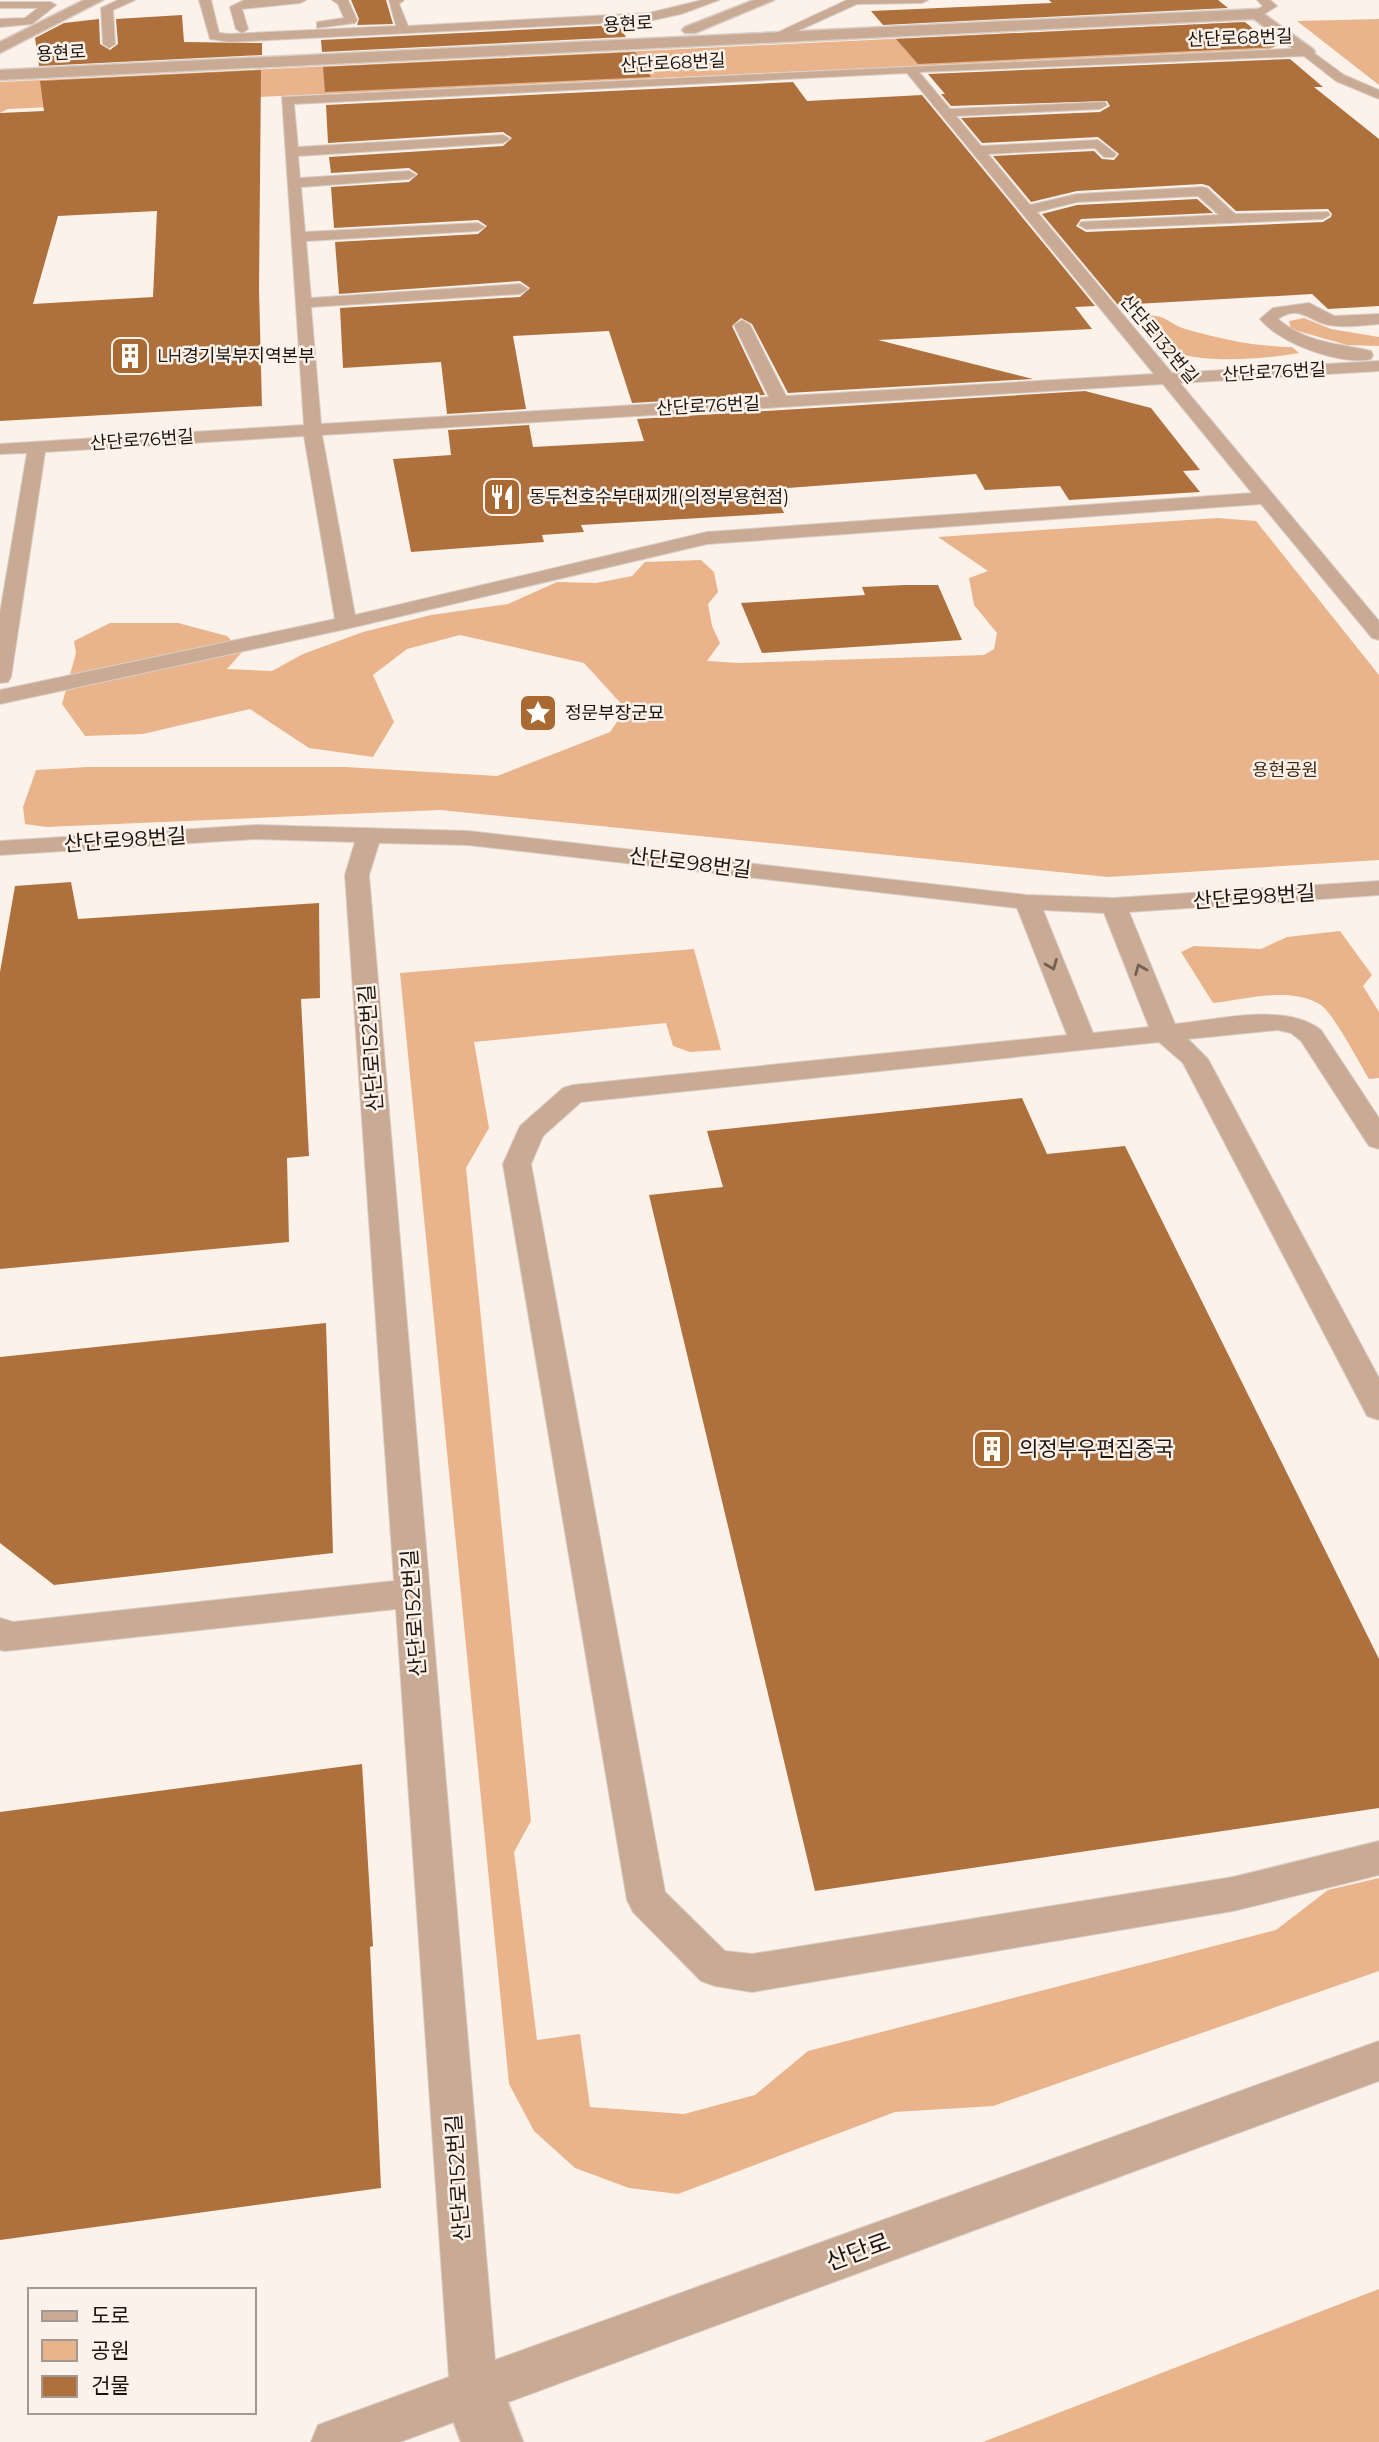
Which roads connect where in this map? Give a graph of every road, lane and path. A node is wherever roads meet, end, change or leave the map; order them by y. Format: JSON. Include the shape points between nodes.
{"nodes":[{"id":1,"x":96,"y":0,"type":"edge"},
{"id":2,"x":129,"y":0,"type":"edge"},
{"id":3,"x":205,"y":0,"type":"edge"},
{"id":4,"x":300,"y":0,"type":"edge"},
{"id":5,"x":338,"y":0,"type":"edge"},
{"id":6,"x":398,"y":0,"type":"edge"},
{"id":7,"x":713,"y":0,"type":"edge"},
{"id":8,"x":767,"y":0,"type":"edge"},
{"id":9,"x":922,"y":0,"type":"edge"},
{"id":10,"x":856,"y":1,"type":"edge"},
{"id":11,"x":0,"y":5,"type":"edge"},
{"id":12,"x":585,"y":6,"type":"dead end"},
{"id":13,"x":294,"y":7,"type":"edge"},
{"id":14,"x":1260,"y":7,"type":"edge"},
{"id":15,"x":0,"y":23,"type":"edge"},
{"id":16,"x":401,"y":24,"type":"junction"},
{"id":17,"x":242,"y":29,"type":"junction"},
{"id":18,"x":362,"y":32,"type":"junction"},
{"id":19,"x":776,"y":36,"type":"junction"},
{"id":20,"x":221,"y":37,"type":"junction"},
{"id":21,"x":659,"y":42,"type":"junction"},
{"id":22,"x":109,"y":44,"type":"dead end"},
{"id":23,"x":0,"y":48,"type":"edge"},
{"id":24,"x":1307,"y":52,"type":"junction"},
{"id":25,"x":372,"y":56,"type":"junction"},
{"id":26,"x":1209,"y":65,"type":"dead end"},
{"id":27,"x":912,"y":72,"type":"junction"},
{"id":28,"x":0,"y":75,"type":"edge"},
{"id":29,"x":1379,"y":95,"type":"edge"},
{"id":30,"x":1100,"y":105,"type":"dead end"},
{"id":31,"x":947,"y":113,"type":"junction"},
{"id":32,"x":503,"y":139,"type":"dead end"},
{"id":33,"x":978,"y":150,"type":"junction"},
{"id":34,"x":291,"y":152,"type":"junction"},
{"id":35,"x":1110,"y":154,"type":"dead end"},
{"id":36,"x":410,"y":175,"type":"dead end"},
{"id":37,"x":294,"y":183,"type":"junction"},
{"id":38,"x":1027,"y":210,"type":"junction"},
{"id":39,"x":1323,"y":215,"type":"dead end"},
{"id":40,"x":1232,"y":219,"type":"junction"},
{"id":41,"x":1086,"y":225,"type":"dead end"},
{"id":42,"x":478,"y":227,"type":"dead end"},
{"id":43,"x":298,"y":237,"type":"junction"},
{"id":44,"x":520,"y":289,"type":"dead end"},
{"id":45,"x":303,"y":303,"type":"junction"},
{"id":46,"x":1379,"y":319,"type":"edge"},
{"id":47,"x":742,"y":325,"type":"dead end"},
{"id":48,"x":1379,"y":357,"type":"edge"},
{"id":49,"x":1379,"y":366,"type":"edge"},
{"id":50,"x":1167,"y":378,"type":"junction"},
{"id":51,"x":780,"y":401,"type":"junction"},
{"id":52,"x":313,"y":430,"type":"junction"},
{"id":53,"x":37,"y":447,"type":"junction"},
{"id":54,"x":0,"y":449,"type":"edge"},
{"id":55,"x":1266,"y":498,"type":"junction"},
{"id":56,"x":24,"y":524,"type":"junction"},
{"id":57,"x":0,"y":526,"type":"edge"},
{"id":58,"x":346,"y":623,"type":"junction"},
{"id":59,"x":1379,"y":634,"type":"edge"},
{"id":60,"x":0,"y":677,"type":"edge"},
{"id":61,"x":0,"y":697,"type":"edge"},
{"id":62,"x":369,"y":834,"type":"junction"},
{"id":63,"x":0,"y":848,"type":"edge"},
{"id":64,"x":1379,"y":888,"type":"edge"},
{"id":65,"x":1027,"y":902,"type":"junction"},
{"id":66,"x":1114,"y":906,"type":"junction"},
{"id":67,"x":1165,"y":1032,"type":"junction"},
{"id":68,"x":1083,"y":1041,"type":"junction"},
{"id":69,"x":1379,"y":1140,"type":"edge"},
{"id":70,"x":1379,"y":1408,"type":"edge"},
{"id":71,"x":413,"y":1593,"type":"junction"},
{"id":72,"x":0,"y":1632,"type":"edge"},
{"id":73,"x":1379,"y":1858,"type":"edge"},
{"id":74,"x":1379,"y":2061,"type":"edge"},
{"id":75,"x":483,"y":2418,"type":"edge"},
{"id":76,"x":335,"y":2442,"type":"edge"}],
"edges":[{"from":1,"to":23,"type":"street"},
{"from":2,"to":22,"type":"lane","via":[[107,8]]},
{"from":3,"to":20,"type":"lane","via":[[214,36]]},
{"from":4,"to":13,"type":"lane"},
{"from":5,"to":17,"type":"lane","via":[[343,1],[351,20]]},
{"from":6,"to":16,"type":"lane","via":[[393,2]]},
{"from":7,"to":16,"type":"lane","via":[[649,17]]},
{"from":8,"to":21,"type":"street"},
{"from":9,"to":10,"type":"lane"},
{"from":10,"to":19,"type":"lane"},
{"from":11,"to":15,"type":"lane","via":[[50,5],[28,21]]},
{"from":12,"to":16,"type":"lane"},
{"from":13,"to":17,"type":"lane","via":[[246,3],[236,7]]},
{"from":14,"to":19,"type":"street","name":"용현로"},
{"from":14,"to":24,"type":"street"},
{"from":16,"to":18,"type":"lane"},
{"from":17,"to":20,"type":"lane"},
{"from":18,"to":20,"type":"lane"},
{"from":18,"to":25,"type":"lane"},
{"from":19,"to":21,"type":"street","name":"용현로"},
{"from":21,"to":25,"type":"street","name":"용현로"},
{"from":24,"to":27,"type":"lane","name":"산단로68번길"},
{"from":24,"to":29,"type":"lane","name":"산단로68번길","via":[[1340,78]]},
{"from":25,"to":28,"type":"street","name":"용현로"},
{"from":26,"to":27,"type":"lane","via":[[958,77]]},
{"from":27,"to":31,"type":"lane","name":"산단로132번길"},
{"from":27,"to":34,"type":"lane","name":"산단로68번길","via":[[287,100]]},
{"from":30,"to":31,"type":"lane"},
{"from":31,"to":33,"type":"lane","name":"산단로132번길"},
{"from":32,"to":34,"type":"lane"},
{"from":33,"to":35,"type":"lane","via":[[1098,144]]},
{"from":33,"to":38,"type":"lane","name":"산단로132번길"},
{"from":34,"to":37,"type":"lane","name":"산단로68번길"},
{"from":36,"to":37,"type":"lane"},
{"from":37,"to":43,"type":"lane","name":"산단로68번길"},
{"from":38,"to":40,"type":"lane","via":[[1077,198],[1202,191]]},
{"from":38,"to":50,"type":"lane","name":"산단로132번길"},
{"from":39,"to":40,"type":"lane"},
{"from":40,"to":41,"type":"lane"},
{"from":42,"to":43,"type":"lane"},
{"from":43,"to":45,"type":"lane","name":"산단로68번길"},
{"from":44,"to":45,"type":"lane"},
{"from":45,"to":52,"type":"lane","name":"산단로68번길"},
{"from":46,"to":48,"type":"lane","via":[[1331,321],[1309,308],[1279,311],[1268,319],[1283,334],[1331,351]]},
{"from":47,"to":51,"type":"lane"},
{"from":49,"to":50,"type":"lane","name":"산단로76번길"},
{"from":50,"to":51,"type":"lane","name":"산단로76번길"},
{"from":50,"to":55,"type":"lane","name":"산단로132번길"},
{"from":51,"to":52,"type":"lane","name":"산단로76번길"},
{"from":52,"to":53,"type":"lane","name":"산단로76번길"},
{"from":52,"to":58,"type":"lane","name":"산단로68번길"},
{"from":53,"to":54,"type":"lane","name":"산단로76번길"},
{"from":53,"to":56,"type":"lane"},
{"from":55,"to":58,"type":"lane","via":[[707,538]]},
{"from":55,"to":59,"type":"lane","name":"산단로132번길"},
{"from":56,"to":57,"type":"lane"},
{"from":56,"to":60,"type":"lane"},
{"from":58,"to":61,"type":"lane"},
{"from":62,"to":63,"type":"lane","name":"산단로98번길","via":[[257,832]]},
{"from":62,"to":65,"type":"lane","name":"산단로98번길","via":[[468,838]]},
{"from":62,"to":71,"type":"lane","name":"산단로152번길","via":[[357,874]]},
{"from":64,"to":66,"type":"lane","name":"산단로98번길"},
{"from":65,"to":66,"type":"lane","name":"산단로98번길"},
{"from":65,"to":68,"type":"lane","one_way":true},
{"from":67,"to":66,"type":"lane","one_way":true},
{"from":67,"to":68,"type":"lane"},
{"from":67,"to":69,"type":"lane","via":[[1278,1022],[1300,1027],[1311,1036]]},
{"from":67,"to":70,"type":"lane","via":[[1194,1059]]},
{"from":68,"to":73,"type":"lane","via":[[573,1094],[530,1132],[517,1164],[647,1900],[715,1968],[752,1973],[1233,1894]]},
{"from":71,"to":72,"type":"lane","via":[[5,1637]]},
{"from":71,"to":75,"type":"lane","name":"산단로152번길"},
{"from":74,"to":75,"type":"lane","name":"산단로"},
{"from":75,"to":76,"type":"lane","name":"산단로"}]}
